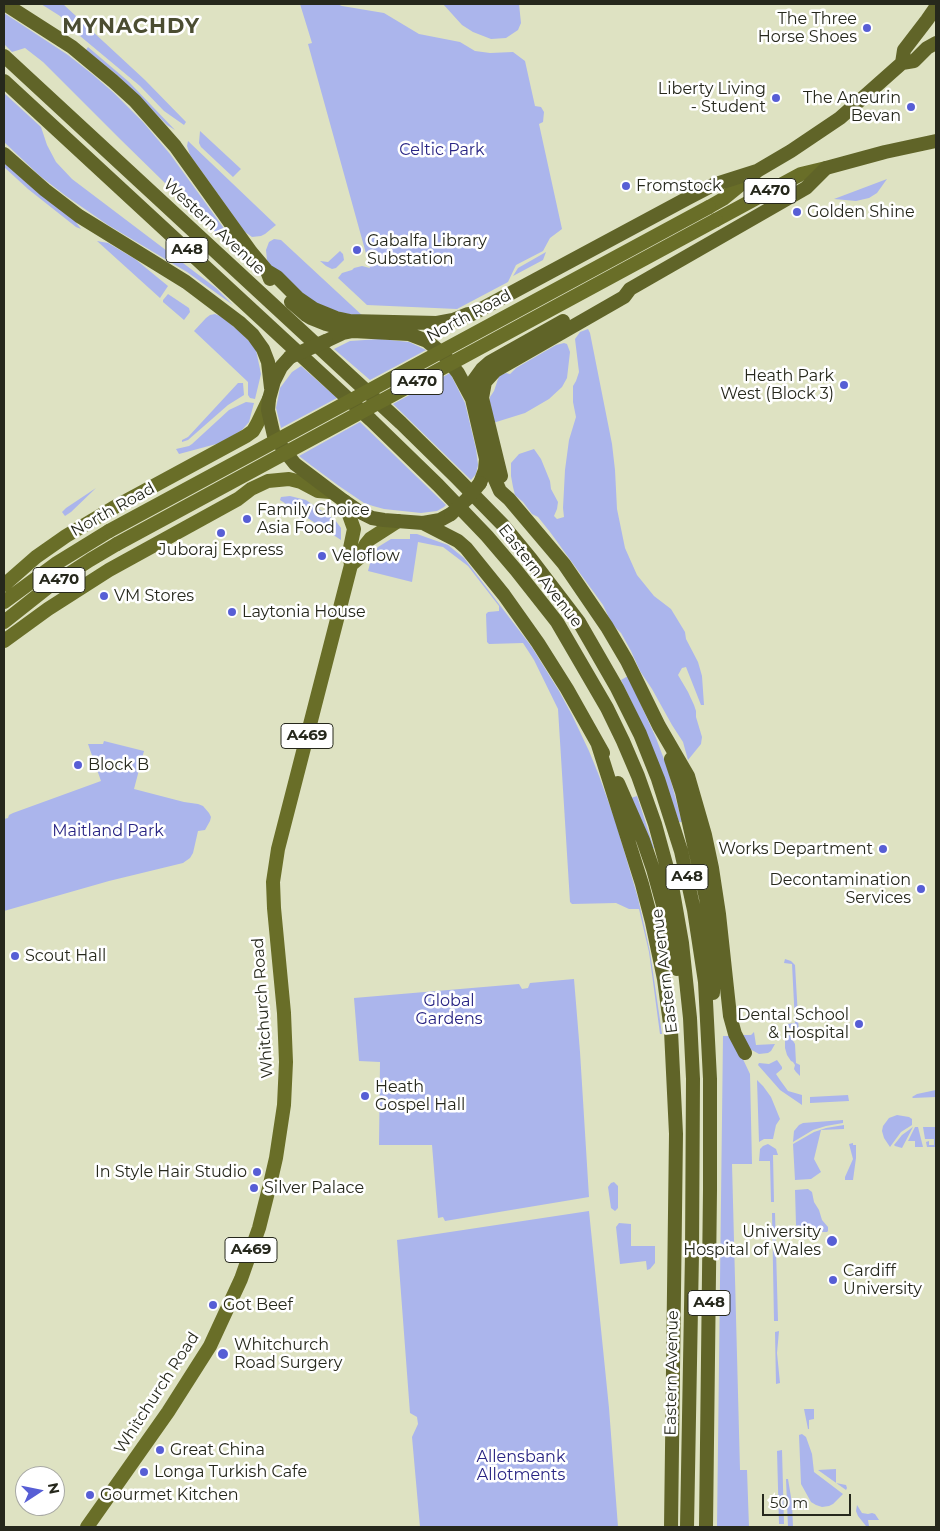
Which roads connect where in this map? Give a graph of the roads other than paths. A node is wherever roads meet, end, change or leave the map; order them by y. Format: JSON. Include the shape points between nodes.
{"nodes":[{"id":1,"x":5,"y":4,"type":"edge"},
{"id":2,"x":936,"y":7,"type":"edge"},
{"id":3,"x":936,"y":43,"type":"edge"},
{"id":4,"x":4,"y":56,"type":"edge"},
{"id":5,"x":902,"y":63,"type":"junction"},
{"id":6,"x":4,"y":81,"type":"edge"},
{"id":7,"x":936,"y":141,"type":"edge"},
{"id":8,"x":4,"y":154,"type":"edge"},
{"id":9,"x":826,"y":168,"type":"junction"},
{"id":10,"x":757,"y":171,"type":"junction"},
{"id":11,"x":267,"y":271,"type":"junction"},
{"id":12,"x":630,"y":289,"type":"junction"},
{"id":13,"x":472,"y":314,"type":"junction"},
{"id":14,"x":353,"y":331,"type":"junction"},
{"id":15,"x":409,"y":334,"type":"junction"},
{"id":16,"x":270,"y":393,"type":"junction"},
{"id":17,"x":472,"y":400,"type":"junction"},
{"id":18,"x":401,"y":423,"type":"joint"},
{"id":19,"x":486,"y":459,"type":"junction"},
{"id":20,"x":330,"y":492,"type":"junction"},
{"id":21,"x":509,"y":499,"type":"junction"},
{"id":22,"x":344,"y":501,"type":"junction"},
{"id":23,"x":398,"y":521,"type":"junction"},
{"id":24,"x":423,"y":523,"type":"junction"},
{"id":25,"x":351,"y":565,"type":"junction"},
{"id":26,"x":4,"y":584,"type":"edge"},
{"id":27,"x":4,"y":602,"type":"edge"},
{"id":28,"x":5,"y":621,"type":"edge"},
{"id":29,"x":4,"y":641,"type":"edge"},
{"id":30,"x":659,"y":726,"type":"junction"},
{"id":31,"x":598,"y":745,"type":"junction"},
{"id":32,"x":745,"y":1053,"type":"dead end"},
{"id":33,"x":693,"y":1079,"type":"junction"},
{"id":34,"x":710,"y":1079,"type":"junction"},
{"id":35,"x":87,"y":1527,"type":"edge"},
{"id":36,"x":671,"y":1527,"type":"edge"},
{"id":37,"x":687,"y":1527,"type":"edge"},
{"id":38,"x":706,"y":1527,"type":"edge"}],
"edges":[{"from":1,"to":11,"type":"highway","via":[[72,47],[135,101],[175,146]]},
{"from":2,"to":5,"type":"highway","number":"A470","via":[[904,50]]},
{"from":3,"to":5,"type":"highway","name":"North Road","number":"A470","via":[[914,61]]},
{"from":4,"to":18,"type":"highway","name":"Western Avenue","number":"A48"},
{"from":5,"to":10,"type":"highway","name":"North Road","number":"A470","via":[[835,122]]},
{"from":6,"to":33,"type":"highway","name":"Eastern Avenue","number":"A48","via":[[438,485],[487,536],[557,622],[611,716],[638,776],[654,824],[678,920],[686,974]]},
{"from":7,"to":9,"type":"highway","name":"North Road","number":"A470"},
{"from":8,"to":16,"type":"highway","via":[[79,216],[186,282],[239,322],[263,349],[268,362]]},
{"from":9,"to":12,"type":"highway","via":[[806,188]]},
{"from":9,"to":28,"type":"main road","name":"North Road","number":"A470","bridge":true,"via":[[801,174],[104,551],[47,588]]},
{"from":10,"to":13,"type":"highway","via":[[705,189]]},
{"from":10,"to":27,"type":"main road","name":"North Road","number":"A470","bridge":true,"via":[[709,207],[109,530]]},
{"from":11,"to":13,"type":"highway","via":[[314,309],[350,321],[437,323]]},
{"from":11,"to":14,"type":"highway","via":[[271,281],[306,315]]},
{"from":12,"to":17,"type":"highway","via":[[620,290],[490,362],[474,380]]},
{"from":12,"to":21,"type":"highway","via":[[624,297],[495,371],[485,382],[482,398]]},
{"from":13,"to":15,"type":"highway","via":[[471,318],[452,327]]},
{"from":14,"to":15,"type":"highway"},
{"from":14,"to":16,"type":"highway","bridge":true,"via":[[290,357],[281,367]]},
{"from":15,"to":17,"type":"highway","via":[[427,341],[444,355],[458,372]]},
{"from":16,"to":20,"type":"highway","via":[[268,410],[271,426],[280,445],[295,464]]},
{"from":16,"to":26,"type":"main road","via":[[257,424],[246,436],[72,532]]},
{"from":17,"to":19,"type":"highway"},
{"from":18,"to":34,"type":"highway","name":"Eastern Avenue","number":"A48","via":[[503,526],[551,584],[598,654],[640,734],[669,811],[689,886],[705,982]]},
{"from":19,"to":21,"type":"highway","via":[[500,491]]},
{"from":19,"to":24,"type":"highway","bridge":true,"via":[[480,483],[467,499],[451,514]]},
{"from":20,"to":22,"type":"highway"},
{"from":20,"to":29,"type":"main road","via":[[318,491],[289,479],[268,481],[109,570]]},
{"from":21,"to":30,"type":"highway","via":[[564,564],[591,602],[627,661]]},
{"from":22,"to":23,"type":"highway","via":[[372,518]]},
{"from":22,"to":25,"type":"main road","name":"Whitchurch Road","number":"A469","via":[[354,529]]},
{"from":23,"to":24,"type":"highway"},
{"from":23,"to":25,"type":"main road","name":"Whitchurch Road","number":"A469","via":[[370,539]]},
{"from":24,"to":31,"type":"highway","via":[[466,548],[504,595],[538,642]]},
{"from":25,"to":35,"type":"main road","name":"Whitchurch Road","number":"A469","via":[[274,869],[272,891],[285,1029],[286,1085],[276,1158],[259,1228],[241,1279],[210,1346],[173,1405]]},
{"from":30,"to":32,"type":"highway","via":[[688,776],[698,809],[719,914],[730,1016]]},
{"from":30,"to":34,"type":"highway","via":[[684,800],[713,944]]},
{"from":31,"to":33,"type":"highway","via":[[642,840],[663,904]]},
{"from":31,"to":36,"type":"highway","via":[[652,922],[671,1031],[676,1134]]},
{"from":33,"to":37,"type":"highway","name":"Eastern Avenue","number":"A48"},
{"from":34,"to":38,"type":"highway","name":"Eastern Avenue","number":"A48"}]}
